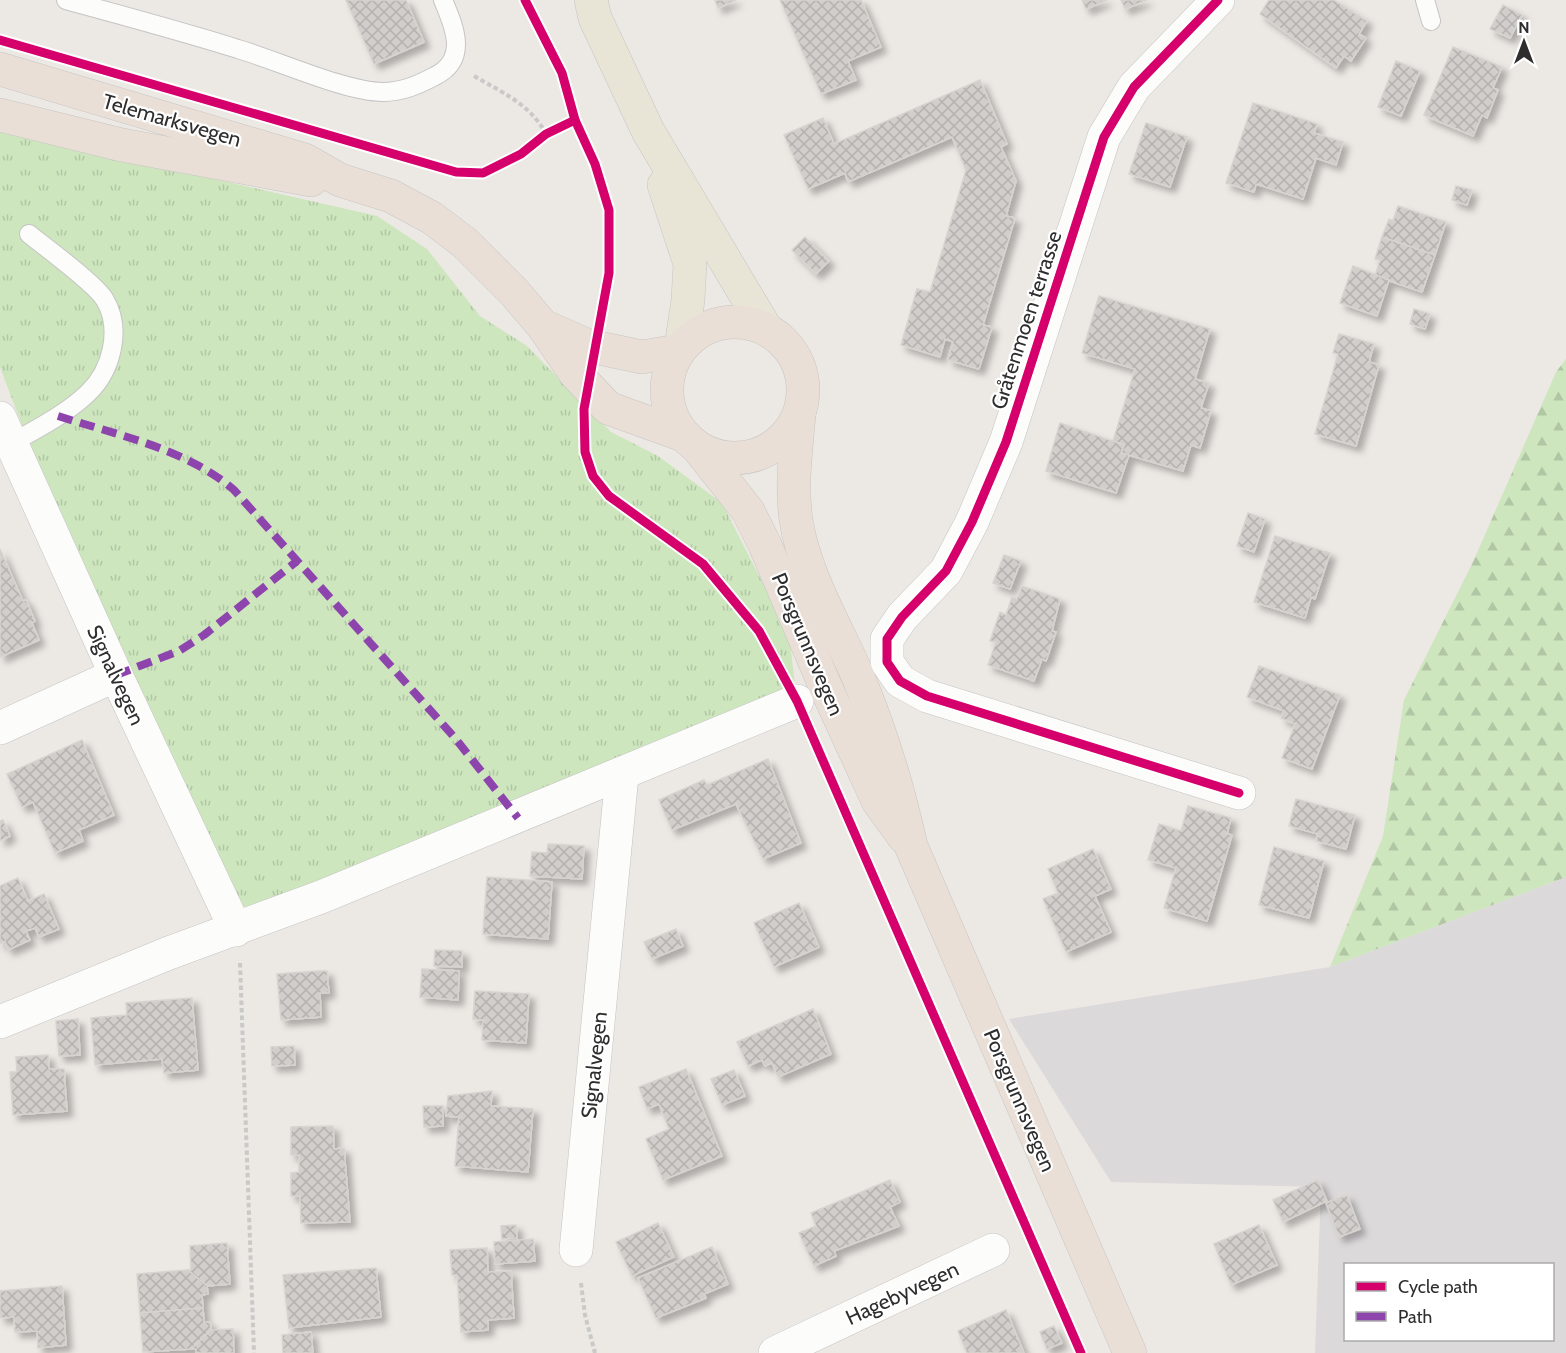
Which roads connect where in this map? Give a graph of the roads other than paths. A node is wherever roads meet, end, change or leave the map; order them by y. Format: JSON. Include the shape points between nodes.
{"nodes":[{"id":1,"x":66,"y":0,"type":"edge"},
{"id":2,"x":443,"y":0,"type":"edge"},
{"id":3,"x":1218,"y":0,"type":"edge"},
{"id":4,"x":1425,"y":0,"type":"edge"},
{"id":5,"x":590,"y":6,"type":"edge"},
{"id":6,"x":1431,"y":21,"type":"dead end"},
{"id":7,"x":0,"y":69,"type":"edge"},
{"id":8,"x":0,"y":115,"type":"edge"},
{"id":9,"x":648,"y":131,"type":"junction"},
{"id":10,"x":340,"y":180,"type":"junction"},
{"id":11,"x":29,"y":234,"type":"dead end"},
{"id":12,"x":543,"y":326,"type":"junction"},
{"id":13,"x":766,"y":329,"type":"junction"},
{"id":14,"x":679,"y":349,"type":"junction"},
{"id":15,"x":799,"y":415,"type":"junction"},
{"id":16,"x":4,"y":437,"type":"edge"},
{"id":17,"x":691,"y":441,"type":"junction"},
{"id":18,"x":116,"y":675,"type":"junction"},
{"id":19,"x":797,"y":701,"type":"dead end"},
{"id":20,"x":0,"y":728,"type":"edge"},
{"id":21,"x":622,"y":776,"type":"junction"},
{"id":22,"x":1239,"y":792,"type":"dead end"},
{"id":23,"x":911,"y":846,"type":"junction"},
{"id":24,"x":236,"y":930,"type":"junction"},
{"id":25,"x":0,"y":1022,"type":"edge"},
{"id":26,"x":576,"y":1250,"type":"road end"},
{"id":27,"x":993,"y":1250,"type":"dead end"},
{"id":28,"x":776,"y":1353,"type":"edge"},
{"id":29,"x":1130,"y":1353,"type":"edge"}],
"edges":[{"from":1,"to":2,"type":"lane","via":[[240,49],[352,87],[382,92],[414,87],[439,74],[450,61],[456,48],[456,32]]},
{"from":3,"to":22,"type":"street","name":"Gråtenmoen terrasse","via":[[1134,87],[1104,137],[1006,442],[946,571],[902,617],[887,639],[887,662],[900,681],[927,696]]},
{"from":4,"to":6,"type":"lane"},
{"from":5,"to":9,"type":"main road","name":"Porsgrunnsvegen"},
{"from":7,"to":10,"type":"highway","name":"Telemarksvegen","via":[[305,160]]},
{"from":8,"to":10,"type":"highway","name":"Telemarksvegen","via":[[122,146],[303,180]]},
{"from":9,"to":13,"type":"main road","name":"Porsgrunnsvegen"},
{"from":9,"to":14,"type":"main road","name":"Porsgrunnsvegen","via":[[690,264]]},
{"from":10,"to":12,"type":"highway","name":"Telemarksvegen","via":[[391,196],[432,218],[465,243]]},
{"from":11,"to":16,"type":"lane","via":[[104,298],[114,320],[114,338],[108,362],[90,392],[58,416]]},
{"from":12,"to":14,"type":"highway","name":"Telemarksvegen","via":[[589,346],[642,357]]},
{"from":12,"to":17,"type":"highway","name":"Telemarksvegen","via":[[576,373],[608,408]]},
{"from":13,"to":14,"type":"highway","name":"Porsgrunnsvegen","via":[[747,322],[725,322],[694,334]]},
{"from":13,"to":15,"type":"highway","name":"Porsgrunnsvegen","via":[[783,340],[795,356],[802,375]]},
{"from":14,"to":17,"type":"highway","name":"Porsgrunnsvegen","via":[[667,380],[667,399],[672,417]]},
{"from":15,"to":17,"type":"highway","name":"Porsgrunnsvegen","via":[[774,446],[756,455],[716,455]]},
{"from":15,"to":23,"type":"highway","name":"Porsgrunnsvegen","via":[[796,521],[814,578],[857,675],[898,787]]},
{"from":16,"to":18,"type":"street","name":"Signalvegen"},
{"from":17,"to":23,"type":"highway","name":"Porsgrunnsvegen","via":[[748,511],[878,801]]},
{"from":18,"to":20,"type":"street"},
{"from":18,"to":24,"type":"street","name":"Signalvegen"},
{"from":19,"to":21,"type":"street"},
{"from":21,"to":24,"type":"street"},
{"from":21,"to":26,"type":"street","name":"Signalvegen"},
{"from":23,"to":29,"type":"highway","name":"Porsgrunnsvegen"},
{"from":24,"to":25,"type":"street","via":[[168,953]]},
{"from":27,"to":28,"type":"street","name":"Hagebyvegen"}]}
